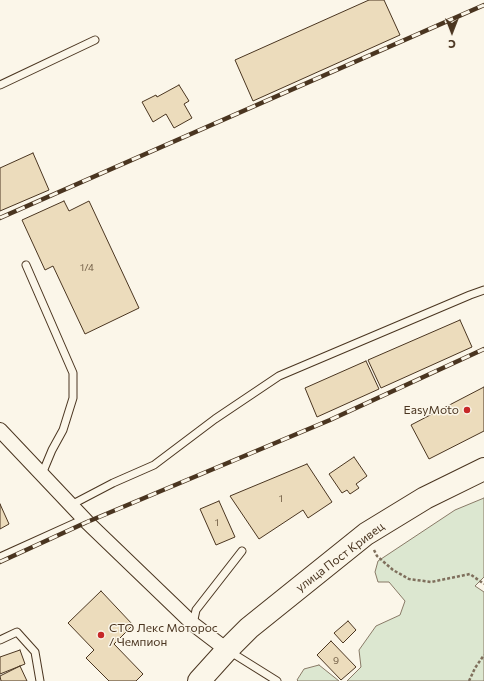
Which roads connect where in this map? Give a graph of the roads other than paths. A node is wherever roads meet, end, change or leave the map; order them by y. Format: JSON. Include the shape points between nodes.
{"nodes":[{"id":1,"x":95,"y":40,"type":"dead end"},
{"id":2,"x":0,"y":85,"type":"edge"},
{"id":3,"x":26,"y":265,"type":"dead end"},
{"id":4,"x":484,"y":290,"type":"edge"},
{"id":5,"x":0,"y":430,"type":"edge"},
{"id":6,"x":484,"y":469,"type":"edge"},
{"id":7,"x":42,"y":474,"type":"junction"},
{"id":8,"x":71,"y":505,"type":"junction"},
{"id":9,"x":84,"y":519,"type":"junction"},
{"id":10,"x":242,"y":550,"type":"dead end"},
{"id":11,"x":0,"y":557,"type":"edge"},
{"id":12,"x":194,"y":624,"type":"junction"},
{"id":13,"x":0,"y":640,"type":"edge"},
{"id":14,"x":227,"y":650,"type":"junction"},
{"id":15,"x":40,"y":681,"type":"edge"},
{"id":16,"x":199,"y":681,"type":"edge"},
{"id":17,"x":276,"y":681,"type":"edge"}],
"edges":[{"from":1,"to":2,"type":"lane"},
{"from":3,"to":7,"type":"lane","via":[[73,373],[73,398]]},
{"from":4,"to":8,"type":"lane","via":[[279,376],[215,419],[154,465],[113,482]]},
{"from":5,"to":7,"type":"street"},
{"from":6,"to":14,"type":"main road","name":"улица Пост Кривец","via":[[424,498],[366,534],[249,628]]},
{"from":7,"to":8,"type":"street"},
{"from":8,"to":9,"type":"street"},
{"from":9,"to":11,"type":"lane"},
{"from":9,"to":12,"type":"street"},
{"from":10,"to":12,"type":"lane","via":[[196,610]]},
{"from":12,"to":14,"type":"street"},
{"from":13,"to":15,"type":"lane","via":[[17,632],[35,652]]},
{"from":14,"to":16,"type":"main road","name":"улица Пост Кривец"},
{"from":14,"to":17,"type":"lane"}]}
